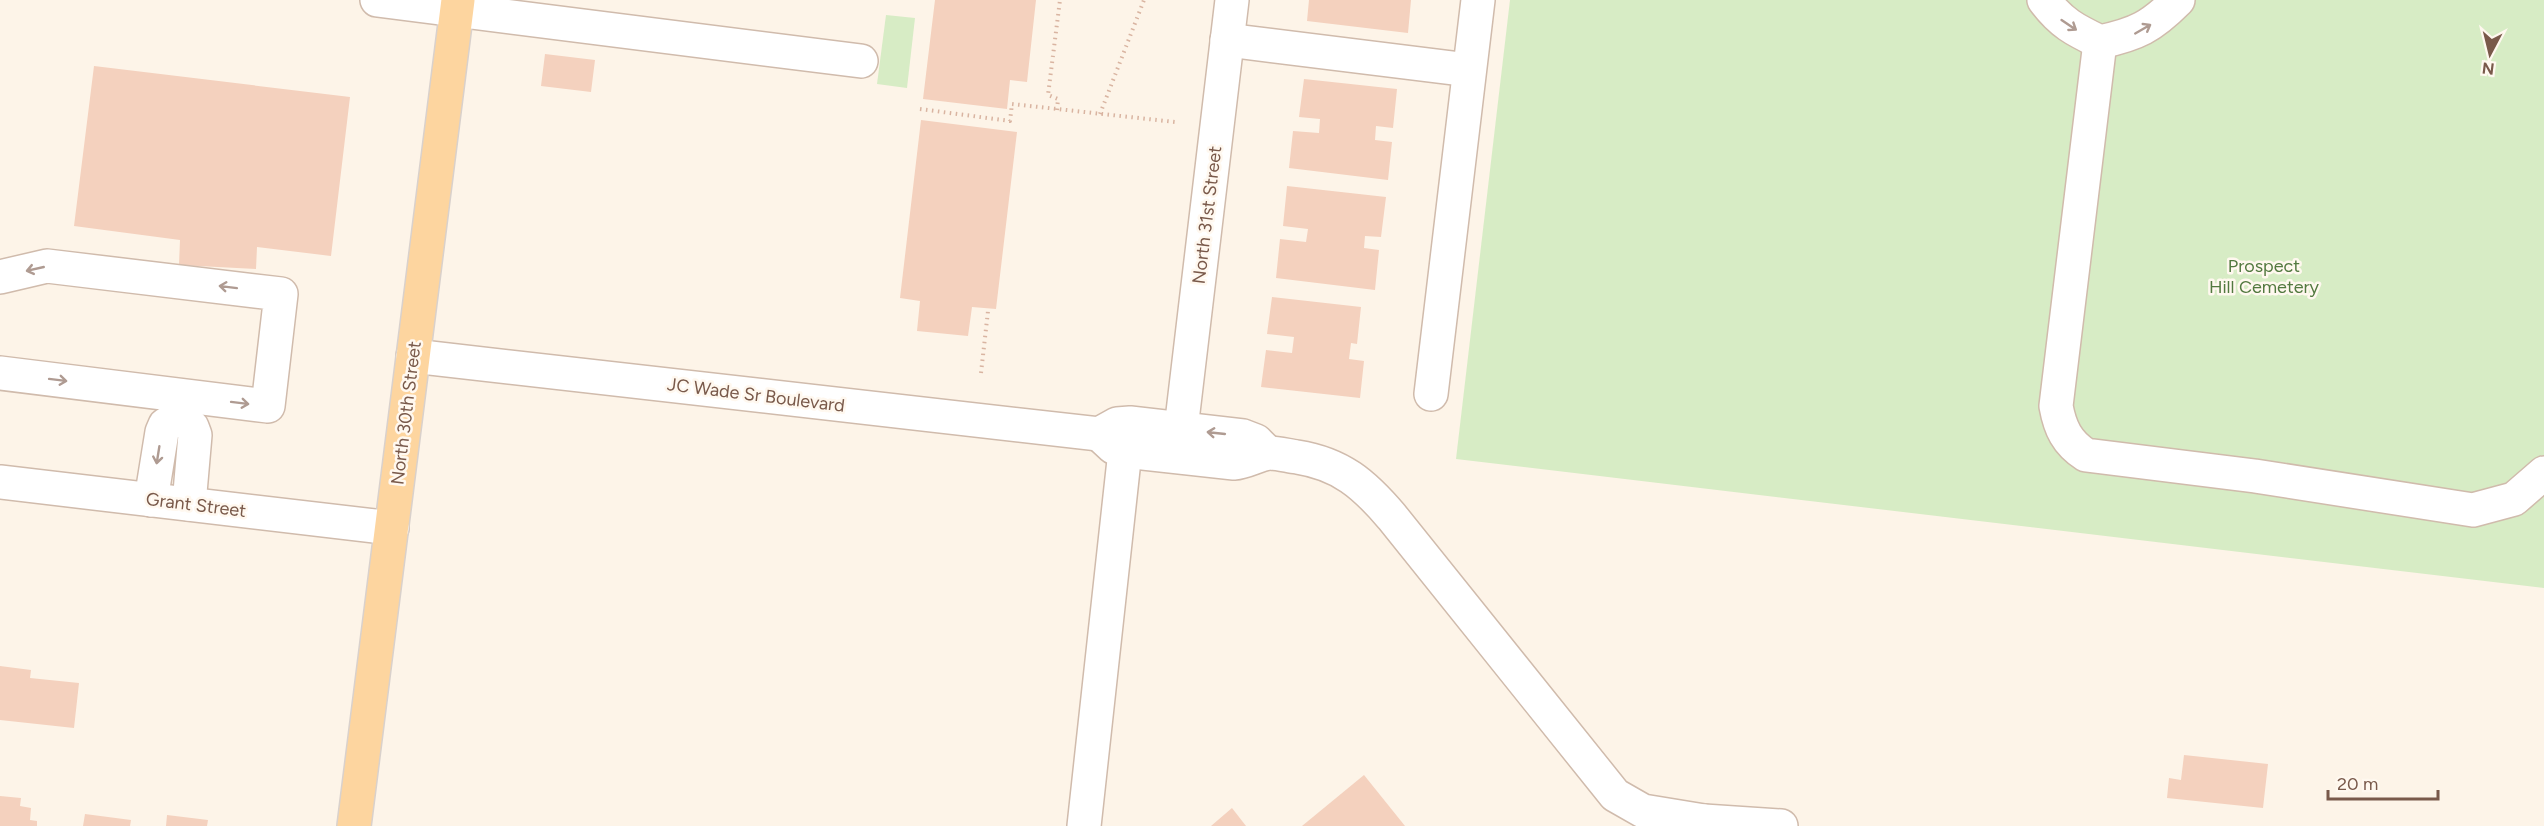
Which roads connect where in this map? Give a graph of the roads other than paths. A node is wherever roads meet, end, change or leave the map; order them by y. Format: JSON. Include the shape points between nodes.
{"nodes":[{"id":1,"x":377,"y":0,"type":"edge"},
{"id":2,"x":1232,"y":0,"type":"edge"},
{"id":3,"x":1478,"y":0,"type":"edge"},
{"id":4,"x":2044,"y":0,"type":"edge"},
{"id":5,"x":2178,"y":0,"type":"edge"},
{"id":6,"x":458,"y":5,"type":"edge"},
{"id":7,"x":1227,"y":40,"type":"junction"},
{"id":8,"x":2100,"y":42,"type":"junction"},
{"id":9,"x":861,"y":61,"type":"dead end"},
{"id":10,"x":1469,"y":70,"type":"junction"},
{"id":11,"x":0,"y":277,"type":"edge"},
{"id":12,"x":413,"y":356,"type":"junction"},
{"id":13,"x":0,"y":373,"type":"edge"},
{"id":14,"x":1431,"y":394,"type":"dead end"},
{"id":15,"x":181,"y":406,"type":"junction"},
{"id":16,"x":1181,"y":429,"type":"junction"},
{"id":17,"x":1112,"y":443,"type":"junction"},
{"id":18,"x":1268,"y":453,"type":"junction"},
{"id":19,"x":2544,"y":473,"type":"edge"},
{"id":20,"x":0,"y":482,"type":"edge"},
{"id":21,"x":151,"y":500,"type":"junction"},
{"id":22,"x":189,"y":504,"type":"junction"},
{"id":23,"x":392,"y":528,"type":"junction"},
{"id":24,"x":1704,"y":823,"type":"edge"},
{"id":25,"x":354,"y":826,"type":"edge"},
{"id":26,"x":1084,"y":826,"type":"edge"},
{"id":27,"x":1781,"y":826,"type":"edge"}],
"edges":[{"from":1,"to":6,"type":"street"},
{"from":2,"to":7,"type":"street","name":"North 31st Street"},
{"from":3,"to":10,"type":"street"},
{"from":4,"to":8,"type":"street","one_way":true,"via":[[2070,28]]},
{"from":8,"to":5,"type":"street","one_way":true,"via":[[2134,34],[2158,20]]},
{"from":6,"to":9,"type":"street"},
{"from":6,"to":12,"type":"main road","name":"North 30th Street"},
{"from":7,"to":10,"type":"street"},
{"from":7,"to":16,"type":"street","name":"North 31st Street"},
{"from":8,"to":19,"type":"street","via":[[2056,406],[2059,424],[2072,446],[2086,455],[2473,510],[2514,499]]},
{"from":10,"to":14,"type":"street"},
{"from":15,"to":11,"type":"street","one_way":true,"via":[[267,406],[281,294],[48,266]]},
{"from":12,"to":17,"type":"street","name":"JC Wade Sr Boulevard"},
{"from":12,"to":23,"type":"main road","name":"North 30th Street"},
{"from":13,"to":15,"type":"street","one_way":true},
{"from":15,"to":21,"type":"street","one_way":true,"via":[[162,432]]},
{"from":15,"to":22,"type":"street","via":[[195,435]]},
{"from":16,"to":17,"type":"street","name":"JC Wade Sr Boulevard","via":[[1117,424]]},
{"from":18,"to":16,"type":"street","name":"JC Wade Sr Boulevard","one_way":true,"via":[[1256,441],[1243,436]]},
{"from":17,"to":18,"type":"street","name":"JC Wade Sr Boulevard","via":[[1234,463]]},
{"from":17,"to":26,"type":"street"},
{"from":18,"to":24,"type":"street","name":"JC Wade Sr Boulevard","via":[[1327,463],[1374,496],[1615,795],[1643,811]]},
{"from":20,"to":21,"type":"street","name":"Grant Street"},
{"from":21,"to":22,"type":"street","name":"Grant Street"},
{"from":22,"to":23,"type":"street","name":"Grant Street"},
{"from":23,"to":25,"type":"main road","name":"North 30th Street"},
{"from":24,"to":27,"type":"street"}]}
